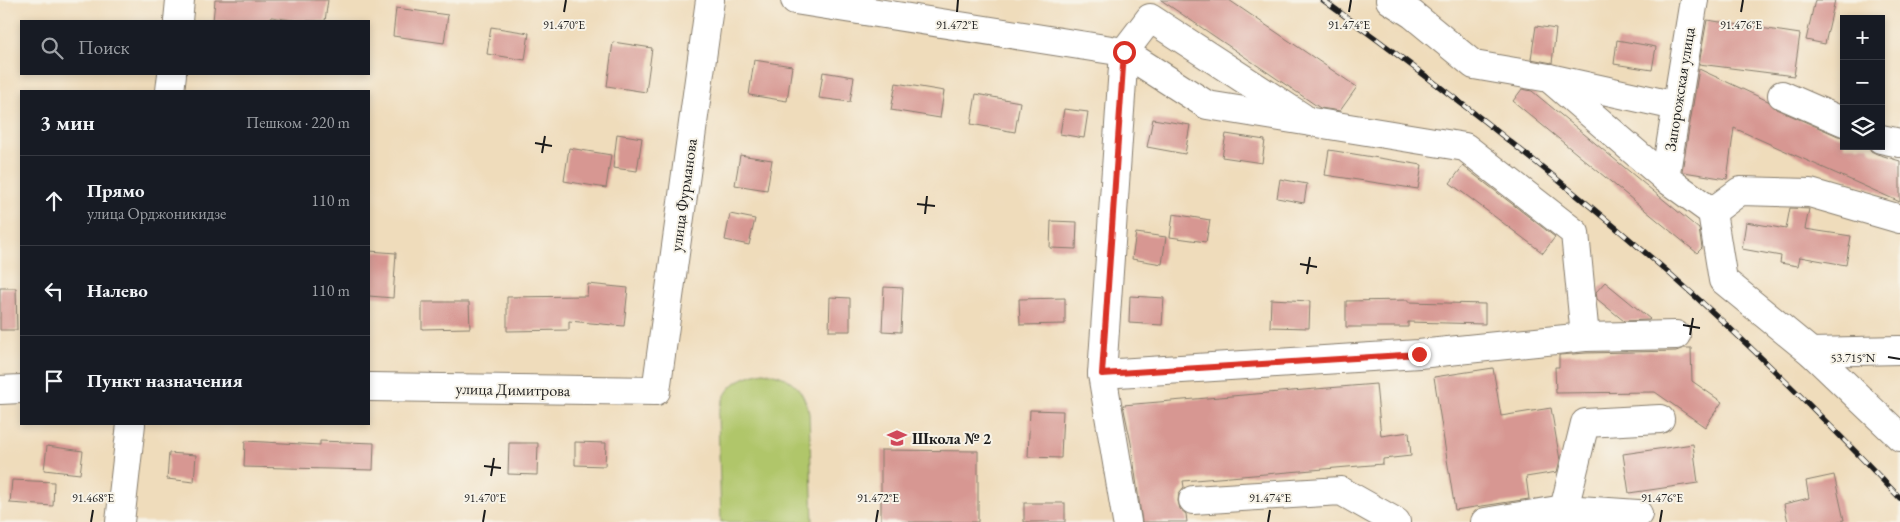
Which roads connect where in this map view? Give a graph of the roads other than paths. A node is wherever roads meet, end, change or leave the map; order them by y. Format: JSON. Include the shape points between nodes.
{"nodes":[{"id":1,"x":180,"y":0,"type":"edge"},
{"id":2,"x":710,"y":0,"type":"edge"},
{"id":3,"x":795,"y":0,"type":"edge"},
{"id":4,"x":1390,"y":0,"type":"edge"},
{"id":5,"x":1694,"y":0,"type":"edge"},
{"id":6,"x":178,"y":20,"type":"edge"},
{"id":7,"x":1124,"y":52,"type":"junction"},
{"id":8,"x":172,"y":75,"type":"edge"},
{"id":9,"x":1549,"y":78,"type":"junction"},
{"id":10,"x":170,"y":90,"type":"edge"},
{"id":11,"x":1782,"y":95,"type":"dead end"},
{"id":12,"x":1676,"y":106,"type":"junction"},
{"id":13,"x":1840,"y":120,"type":"edge"},
{"id":14,"x":1311,"y":123,"type":"junction"},
{"id":15,"x":1885,"y":140,"type":"edge"},
{"id":16,"x":1900,"y":143,"type":"edge"},
{"id":17,"x":1665,"y":178,"type":"junction"},
{"id":18,"x":1712,"y":212,"type":"junction"},
{"id":19,"x":1900,"y":219,"type":"edge"},
{"id":20,"x":1676,"y":335,"type":"dead end"},
{"id":21,"x":1585,"y":337,"type":"junction"},
{"id":22,"x":1900,"y":350,"type":"edge"},
{"id":23,"x":1811,"y":352,"type":"junction"},
{"id":24,"x":1102,"y":374,"type":"junction"},
{"id":25,"x":370,"y":387,"type":"edge"},
{"id":26,"x":20,"y":389,"type":"edge"},
{"id":27,"x":0,"y":390,"type":"edge"},
{"id":28,"x":656,"y":391,"type":"joint"},
{"id":29,"x":1660,"y":419,"type":"dead end"},
{"id":30,"x":131,"y":425,"type":"edge"},
{"id":31,"x":1900,"y":437,"type":"edge"},
{"id":32,"x":1193,"y":500,"type":"dead end"},
{"id":33,"x":1638,"y":514,"type":"dead end"},
{"id":34,"x":1569,"y":515,"type":"edge"},
{"id":35,"x":120,"y":522,"type":"edge"},
{"id":36,"x":1127,"y":522,"type":"edge"},
{"id":37,"x":1396,"y":522,"type":"edge"},
{"id":38,"x":1485,"y":522,"type":"edge"}],
"edges":[{"from":1,"to":6,"type":"street"},
{"from":2,"to":28,"type":"street","name":"улица Фурманова"},
{"from":3,"to":7,"type":"street"},
{"from":4,"to":9,"type":"street","via":[[1474,65]]},
{"from":5,"to":12,"type":"street","name":"Запорожская улица"},
{"from":7,"to":14,"type":"street","via":[[1207,105]]},
{"from":7,"to":14,"type":"street","via":[[1150,18]]},
{"from":7,"to":24,"type":"street"},
{"from":8,"to":10,"type":"street"},
{"from":9,"to":12,"type":"street"},
{"from":9,"to":17,"type":"street"},
{"from":11,"to":13,"type":"street"},
{"from":12,"to":17,"type":"street","name":"Запорожская улица"},
{"from":14,"to":21,"type":"street","via":[[1465,147],[1473,153],[1575,233]]},
{"from":15,"to":16,"type":"street"},
{"from":17,"to":18,"type":"street"},
{"from":18,"to":19,"type":"street","via":[[1740,191],[1810,193]]},
{"from":18,"to":23,"type":"street","via":[[1723,280]]},
{"from":20,"to":21,"type":"street"},
{"from":21,"to":24,"type":"street","via":[[1419,354]]},
{"from":22,"to":23,"type":"street"},
{"from":23,"to":31,"type":"street"},
{"from":24,"to":36,"type":"street"},
{"from":25,"to":28,"type":"street","name":"улица Димитрова"},
{"from":26,"to":27,"type":"street"},
{"from":29,"to":34,"type":"street","via":[[1585,423]]},
{"from":30,"to":35,"type":"street"},
{"from":32,"to":37,"type":"street","via":[[1341,491]]},
{"from":33,"to":34,"type":"street"},
{"from":34,"to":38,"type":"street"}]}
